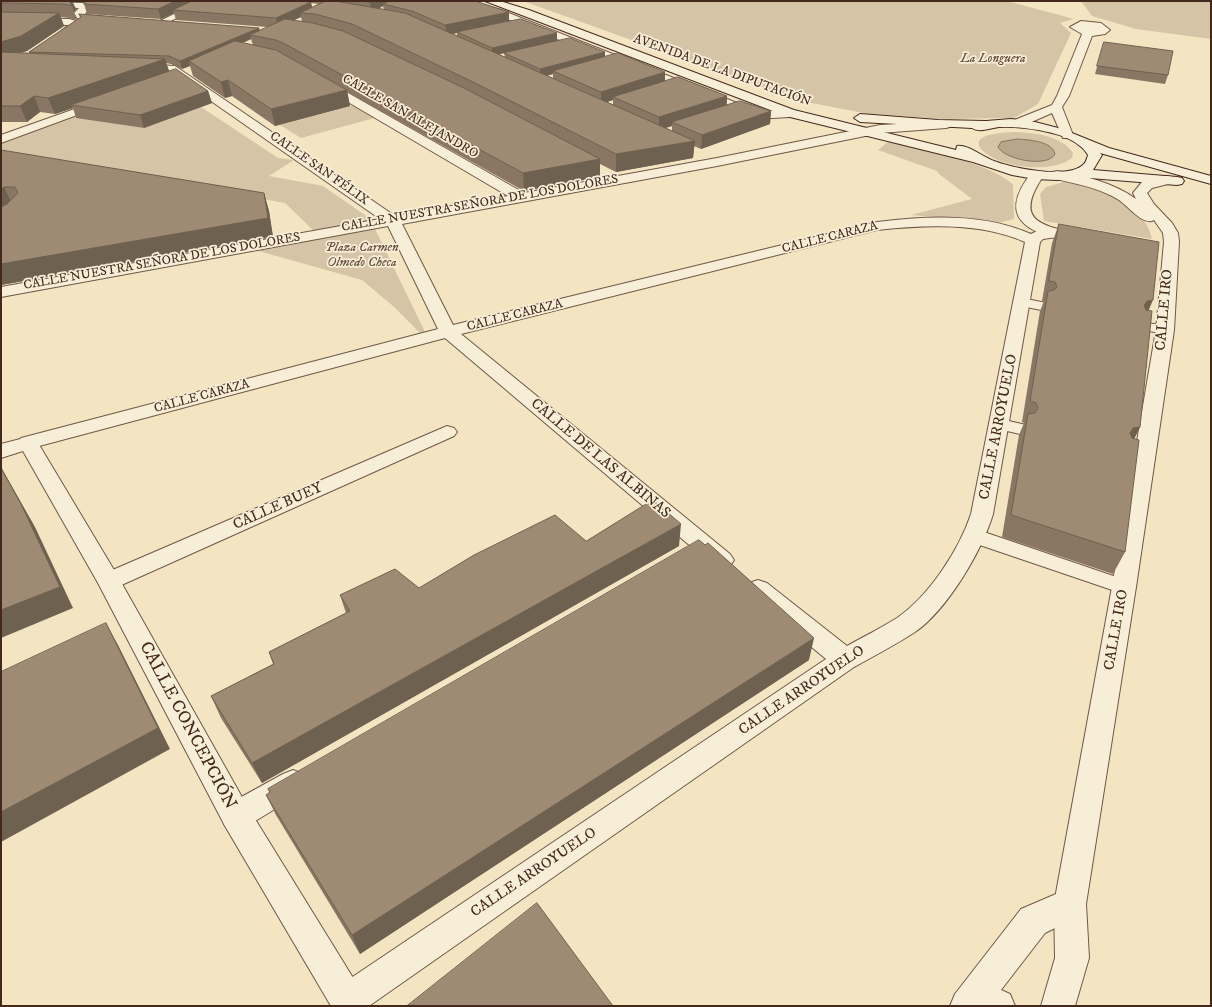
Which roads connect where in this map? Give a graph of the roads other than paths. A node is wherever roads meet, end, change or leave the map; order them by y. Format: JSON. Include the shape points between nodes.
{"nodes":[{"id":1,"x":206,"y":1,"type":"edge"},
{"id":2,"x":459,"y":1,"type":"edge"},
{"id":3,"x":490,"y":1,"type":"edge"},
{"id":4,"x":507,"y":1,"type":"edge"},
{"id":5,"x":1,"y":2,"type":"edge"},
{"id":6,"x":1,"y":21,"type":"edge"},
{"id":7,"x":113,"y":21,"type":"edge"},
{"id":8,"x":523,"y":22,"type":"junction"},
{"id":9,"x":154,"y":24,"type":"joint"},
{"id":10,"x":507,"y":25,"type":"edge"},
{"id":11,"x":181,"y":26,"type":"edge"},
{"id":12,"x":1088,"y":32,"type":"dead end"},
{"id":13,"x":572,"y":41,"type":"junction"},
{"id":14,"x":49,"y":42,"type":"edge"},
{"id":15,"x":557,"y":44,"type":"edge"},
{"id":16,"x":621,"y":60,"type":"junction"},
{"id":17,"x":606,"y":64,"type":"edge"},
{"id":18,"x":124,"y":66,"type":"edge"},
{"id":19,"x":185,"y":69,"type":"junction"},
{"id":20,"x":312,"y":77,"type":"edge"},
{"id":21,"x":168,"y":80,"type":"edge"},
{"id":22,"x":680,"y":84,"type":"junction"},
{"id":23,"x":666,"y":89,"type":"edge"},
{"id":24,"x":110,"y":100,"type":"edge"},
{"id":25,"x":1056,"y":107,"type":"junction"},
{"id":26,"x":741,"y":109,"type":"junction"},
{"id":27,"x":790,"y":113,"type":"junction"},
{"id":28,"x":726,"y":114,"type":"edge"},
{"id":29,"x":808,"y":118,"type":"junction"},
{"id":30,"x":946,"y":124,"type":"junction"},
{"id":31,"x":1016,"y":124,"type":"junction"},
{"id":32,"x":991,"y":125,"type":"junction"},
{"id":33,"x":867,"y":132,"type":"junction"},
{"id":34,"x":1067,"y":135,"type":"junction"},
{"id":35,"x":1,"y":139,"type":"edge"},
{"id":36,"x":818,"y":142,"type":"junction"},
{"id":37,"x":1086,"y":145,"type":"junction"},
{"id":38,"x":697,"y":152,"type":"edge"},
{"id":39,"x":973,"y":158,"type":"junction"},
{"id":40,"x":717,"y":162,"type":"junction"},
{"id":41,"x":604,"y":172,"type":"edge"},
{"id":42,"x":1076,"y":173,"type":"junction"},
{"id":43,"x":1038,"y":175,"type":"junction"},
{"id":44,"x":1058,"y":175,"type":"junction"},
{"id":45,"x":618,"y":180,"type":"junction"},
{"id":46,"x":1167,"y":180,"type":"junction"},
{"id":47,"x":1211,"y":180,"type":"edge"},
{"id":48,"x":1211,"y":184,"type":"edge"},
{"id":49,"x":521,"y":198,"type":"junction"},
{"id":50,"x":1025,"y":217,"type":"junction"},
{"id":51,"x":393,"y":221,"type":"junction"},
{"id":52,"x":988,"y":227,"type":"junction"},
{"id":53,"x":1042,"y":237,"type":"junction"},
{"id":54,"x":1099,"y":241,"type":"edge"},
{"id":55,"x":1162,"y":251,"type":"junction"},
{"id":56,"x":1,"y":292,"type":"edge"},
{"id":57,"x":448,"y":332,"type":"junction"},
{"id":58,"x":1000,"y":424,"type":"junction"},
{"id":59,"x":1020,"y":429,"type":"dead end"},
{"id":60,"x":447,"y":432,"type":"dead end"},
{"id":61,"x":28,"y":443,"type":"junction"},
{"id":62,"x":1,"y":451,"type":"edge"},
{"id":63,"x":975,"y":536,"type":"junction"},
{"id":64,"x":109,"y":581,"type":"junction"},
{"id":65,"x":1124,"y":587,"type":"junction"},
{"id":66,"x":845,"y":660,"type":"junction"},
{"id":67,"x":312,"y":772,"type":"edge"},
{"id":68,"x":236,"y":816,"type":"junction"},
{"id":69,"x":1070,"y":904,"type":"junction"},
{"id":70,"x":346,"y":1004,"type":"edge"},
{"id":71,"x":967,"y":1006,"type":"edge"},
{"id":72,"x":972,"y":1006,"type":"edge"},
{"id":73,"x":998,"y":1006,"type":"edge"},
{"id":74,"x":1058,"y":1006,"type":"edge"}],
"edges":[{"from":1,"to":9,"type":"street"},
{"from":2,"to":8,"type":"street"},
{"from":3,"to":27,"type":"street","name":"AVENIDA DE LA DIPUTACIÓN","via":[[526,12]]},
{"from":4,"to":30,"type":"street","name":"AVENIDA DE LA DIPUTACIÓN","via":[[778,102],[851,117]]},
{"from":5,"to":7,"type":"street","via":[[84,6],[79,13],[82,18]]},
{"from":6,"to":14,"type":"street","via":[[77,24]]},
{"from":8,"to":10,"type":"street"},
{"from":8,"to":13,"type":"street"},
{"from":9,"to":11,"type":"street"},
{"from":12,"to":25,"type":"street","via":[[1063,96]]},
{"from":13,"to":15,"type":"street"},
{"from":13,"to":16,"type":"street"},
{"from":16,"to":17,"type":"street"},
{"from":16,"to":22,"type":"street"},
{"from":18,"to":19,"type":"street"},
{"from":19,"to":21,"type":"street"},
{"from":19,"to":51,"type":"street","name":"CALLE SAN FÉLIX"},
{"from":20,"to":49,"type":"street","name":"CALLE SAN ALEJANDRO"},
{"from":22,"to":23,"type":"street"},
{"from":22,"to":26,"type":"street"},
{"from":24,"to":35,"type":"street"},
{"from":25,"to":31,"type":"street"},
{"from":25,"to":34,"type":"street"},
{"from":26,"to":27,"type":"street","via":[[764,116]]},
{"from":26,"to":28,"type":"street"},
{"from":27,"to":29,"type":"street","name":"AVENIDA DE LA DIPUTACIÓN"},
{"from":29,"to":33,"type":"street","name":"AVENIDA DE LA DIPUTACIÓN"},
{"from":29,"to":36,"type":"street","via":[[825,131],[824,138]]},
{"from":30,"to":32,"type":"street","name":"AVENIDA DE LA DIPUTACIÓN"},
{"from":30,"to":33,"type":"street","name":"CALLE NUESTRA SEÑORA DE LOS DOLORES","via":[[894,127]]},
{"from":31,"to":32,"type":"street"},
{"from":31,"to":34,"type":"street"},
{"from":32,"to":39,"type":"street","via":[[971,129],[960,137],[961,147]]},
{"from":33,"to":36,"type":"street","name":"CALLE NUESTRA SEÑORA DE LOS DOLORES"},
{"from":33,"to":39,"type":"street","name":"AVENIDA DE LA DIPUTACIÓN"},
{"from":34,"to":37,"type":"street"},
{"from":36,"to":40,"type":"street","name":"CALLE NUESTRA SEÑORA DE LOS DOLORES"},
{"from":37,"to":42,"type":"street","via":[[1092,150],[1094,161]]},
{"from":37,"to":47,"type":"street"},
{"from":38,"to":40,"type":"street"},
{"from":39,"to":43,"type":"street","name":"AVENIDA DE LA DIPUTACIÓN","via":[[994,167]]},
{"from":40,"to":45,"type":"street","name":"CALLE NUESTRA SEÑORA DE LOS DOLORES"},
{"from":41,"to":45,"type":"street"},
{"from":42,"to":44,"type":"street"},
{"from":42,"to":46,"type":"street"},
{"from":43,"to":44,"type":"street","name":"AVENIDA DE LA DIPUTACIÓN"},
{"from":43,"to":50,"type":"street","via":[[1028,186],[1022,201]]},
{"from":44,"to":55,"type":"street","name":"CALLE IRO","via":[[1098,184],[1118,193],[1154,224]]},
{"from":45,"to":49,"type":"street","name":"CALLE NUESTRA SEÑORA DE LOS DOLORES"},
{"from":46,"to":48,"type":"street"},
{"from":46,"to":55,"type":"street","name":"CALLE IRO","via":[[1147,185],[1140,193],[1142,200],[1158,214],[1170,232],[1173,244]]},
{"from":49,"to":51,"type":"street","name":"CALLE NUESTRA SEÑORA DE LOS DOLORES"},
{"from":50,"to":52,"type":"street","via":[[1014,226]]},
{"from":50,"to":53,"type":"street"},
{"from":51,"to":56,"type":"street","name":"CALLE NUESTRA SEÑORA DE LOS DOLORES"},
{"from":51,"to":57,"type":"street","name":"CALLE SAN FÉLIX"},
{"from":52,"to":53,"type":"street","name":"CALLE CARAZA"},
{"from":52,"to":57,"type":"street","name":"CALLE CARAZA","via":[[939,221],[877,226]]},
{"from":53,"to":54,"type":"street"},
{"from":53,"to":58,"type":"street","name":"CALLE ARROYUELO","via":[[1032,304]]},
{"from":55,"to":65,"type":"street","name":"CALLE IRO","via":[[1136,457]]},
{"from":57,"to":61,"type":"street","name":"CALLE CARAZA"},
{"from":57,"to":66,"type":"street","name":"CALLE DE LAS ALBINAS","via":[[694,551],[738,573]]},
{"from":58,"to":59,"type":"street"},
{"from":58,"to":63,"type":"street","name":"CALLE ARROYUELO","via":[[982,514]]},
{"from":60,"to":64,"type":"street","name":"CALLE BUEY"},
{"from":61,"to":62,"type":"street","name":"CALLE CARAZA"},
{"from":61,"to":64,"type":"street","name":"CALLE CONCEPCIÓN"},
{"from":63,"to":65,"type":"street"},
{"from":63,"to":66,"type":"street","name":"CALLE ARROYUELO","via":[[940,592],[907,624]]},
{"from":64,"to":68,"type":"street","name":"CALLE CONCEPCIÓN"},
{"from":65,"to":69,"type":"street","name":"CALLE IRO"},
{"from":66,"to":70,"type":"street","name":"CALLE ARROYUELO"},
{"from":67,"to":68,"type":"street"},
{"from":68,"to":70,"type":"street","name":"CALLE CONCEPCIÓN"},
{"from":69,"to":71,"type":"street","via":[[1033,921]]},
{"from":69,"to":74,"type":"street","name":"CALLE IRO","via":[[1072,958]]},
{"from":72,"to":73,"type":"street"}]}
